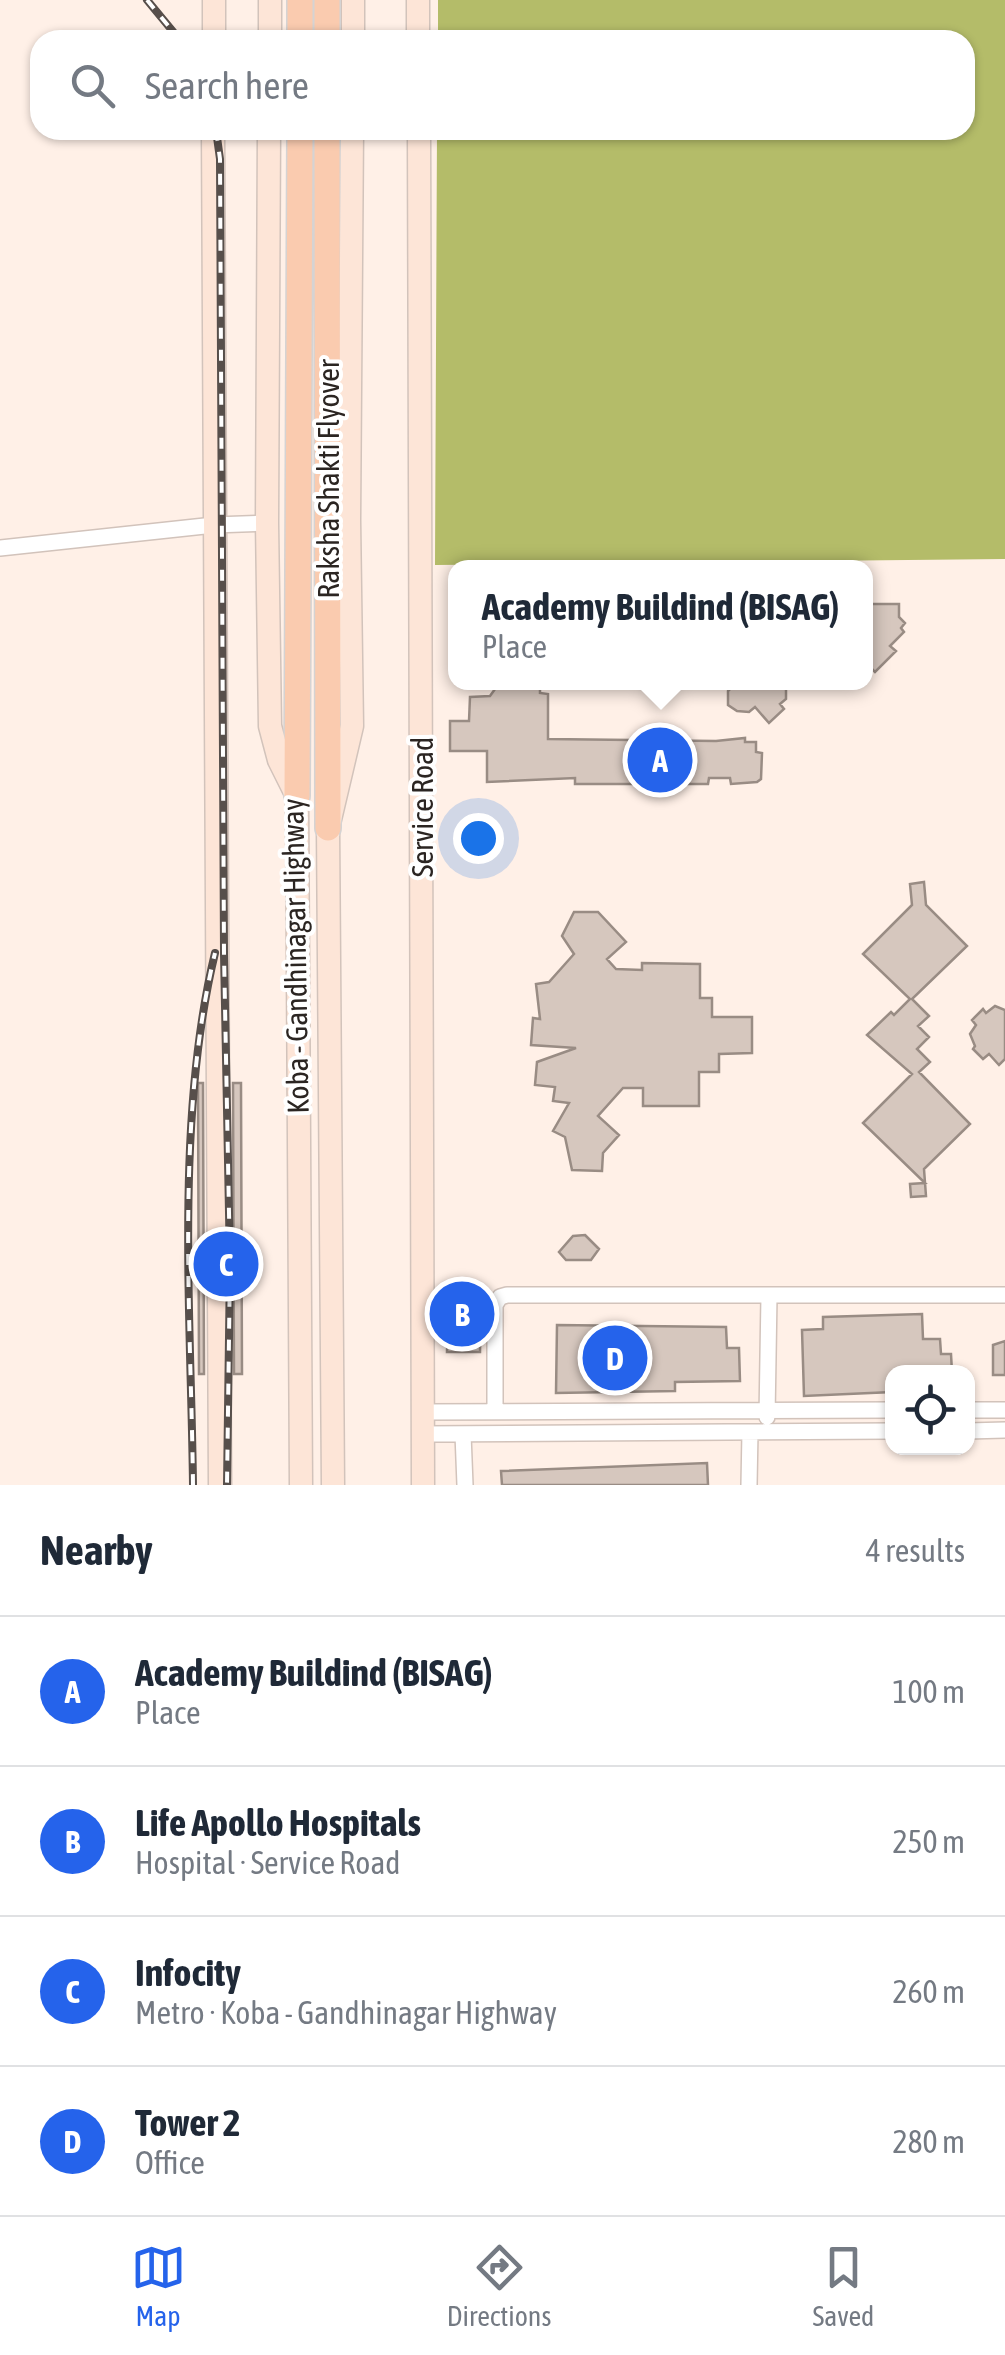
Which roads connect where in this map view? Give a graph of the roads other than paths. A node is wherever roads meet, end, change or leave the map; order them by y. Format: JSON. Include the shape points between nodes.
{"nodes":[{"id":1,"x":214,"y":0,"type":"edge"},
{"id":2,"x":270,"y":0,"type":"edge"},
{"id":3,"x":300,"y":0,"type":"edge"},
{"id":4,"x":327,"y":0,"type":"edge"},
{"id":5,"x":353,"y":0,"type":"edge"},
{"id":6,"x":418,"y":0,"type":"edge"},
{"id":7,"x":214,"y":30,"type":"edge"},
{"id":8,"x":270,"y":30,"type":"edge"},
{"id":9,"x":300,"y":30,"type":"edge"},
{"id":10,"x":327,"y":30,"type":"edge"},
{"id":11,"x":353,"y":30,"type":"edge"},
{"id":12,"x":418,"y":30,"type":"edge"},
{"id":13,"x":213,"y":140,"type":"edge"},
{"id":14,"x":269,"y":140,"type":"edge"},
{"id":15,"x":300,"y":140,"type":"edge"},
{"id":16,"x":327,"y":140,"type":"edge"},
{"id":17,"x":352,"y":140,"type":"edge"},
{"id":18,"x":419,"y":140,"type":"edge"},
{"id":19,"x":266,"y":523,"type":"junction"},
{"id":20,"x":214,"y":525,"type":"junction"},
{"id":21,"x":0,"y":548,"type":"edge"},
{"id":22,"x":297,"y":796,"type":"junction"},
{"id":23,"x":328,"y":828,"type":"junction"},
{"id":24,"x":1005,"y":1295,"type":"edge"},
{"id":25,"x":769,"y":1296,"type":"junction"},
{"id":26,"x":885,"y":1410,"type":"edge"},
{"id":27,"x":975,"y":1410,"type":"edge"},
{"id":28,"x":1005,"y":1410,"type":"edge"},
{"id":29,"x":768,"y":1411,"type":"junction"},
{"id":30,"x":495,"y":1412,"type":"junction"},
{"id":31,"x":423,"y":1423,"type":"junction"},
{"id":32,"x":975,"y":1430,"type":"edge"},
{"id":33,"x":1005,"y":1430,"type":"edge"},
{"id":34,"x":885,"y":1431,"type":"edge"},
{"id":35,"x":759,"y":1432,"type":"junction"},
{"id":36,"x":463,"y":1434,"type":"junction"},
{"id":37,"x":220,"y":1485,"type":"edge"},
{"id":38,"x":301,"y":1485,"type":"edge"},
{"id":39,"x":333,"y":1485,"type":"edge"},
{"id":40,"x":423,"y":1485,"type":"edge"},
{"id":41,"x":465,"y":1485,"type":"edge"},
{"id":42,"x":749,"y":1485,"type":"edge"}],
"edges":[{"from":1,"to":7,"type":"main road"},
{"from":2,"to":8,"type":"main road"},
{"from":3,"to":9,"type":"main road"},
{"from":4,"to":10,"type":"main road"},
{"from":5,"to":11,"type":"main road"},
{"from":6,"to":12,"type":"main road"},
{"from":13,"to":20,"type":"main road"},
{"from":14,"to":19,"type":"main road","name":"Koba - Gandhinagar Highway"},
{"from":15,"to":22,"type":"main road","name":"Raksha Shakti Flyover"},
{"from":16,"to":23,"type":"main road","name":"Raksha Shakti Flyover"},
{"from":17,"to":23,"type":"main road","name":"Koba - Gandhinagar Highway","via":[[352,726]]},
{"from":18,"to":31,"type":"main road","name":"Service Road"},
{"from":19,"to":20,"type":"street"},
{"from":19,"to":22,"type":"main road","name":"Koba - Gandhinagar Highway","via":[[270,726]]},
{"from":20,"to":21,"type":"street"},
{"from":20,"to":37,"type":"main road"},
{"from":22,"to":38,"type":"main road","name":"Koba - Gandhinagar Highway"},
{"from":23,"to":39,"type":"main road","name":"Koba - Gandhinagar Highway"},
{"from":24,"to":25,"type":"street"},
{"from":25,"to":29,"type":"street"},
{"from":25,"to":30,"type":"street","via":[[500,1297]]},
{"from":26,"to":29,"type":"street"},
{"from":27,"to":28,"type":"street"},
{"from":29,"to":30,"type":"street"},
{"from":29,"to":35,"type":"street"},
{"from":30,"to":31,"type":"street"},
{"from":31,"to":36,"type":"street"},
{"from":31,"to":40,"type":"main road","name":"Service Road"},
{"from":32,"to":33,"type":"street"},
{"from":34,"to":35,"type":"street"},
{"from":35,"to":36,"type":"street"},
{"from":35,"to":42,"type":"street"},
{"from":36,"to":41,"type":"street"}]}
